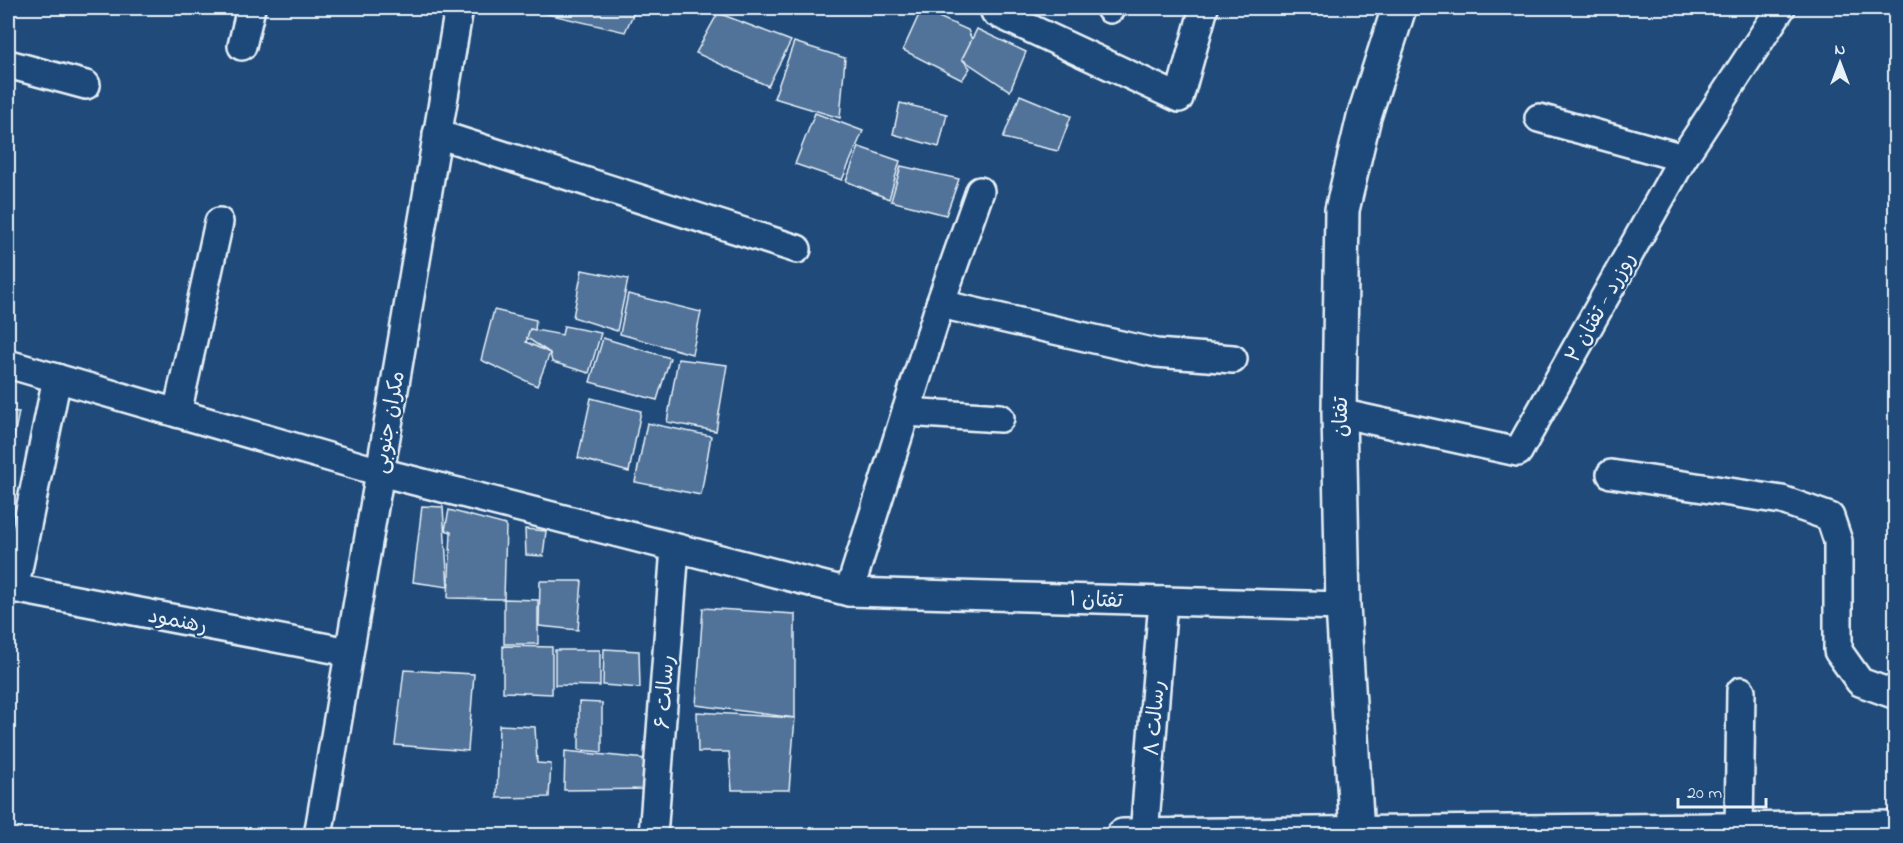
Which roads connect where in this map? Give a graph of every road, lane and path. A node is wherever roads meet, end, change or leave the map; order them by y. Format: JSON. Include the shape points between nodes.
{"nodes":[{"id":1,"x":251,"y":8,"type":"edge"},
{"id":2,"x":459,"y":8,"type":"edge"},
{"id":3,"x":1204,"y":8,"type":"edge"},
{"id":4,"x":1399,"y":8,"type":"edge"},
{"id":5,"x":1781,"y":8,"type":"edge"},
{"id":6,"x":995,"y":12,"type":"dead end"},
{"id":7,"x":242,"y":46,"type":"dead end"},
{"id":8,"x":8,"y":64,"type":"edge"},
{"id":9,"x":86,"y":85,"type":"dead end"},
{"id":10,"x":1539,"y":118,"type":"dead end"},
{"id":11,"x":437,"y":134,"type":"junction"},
{"id":12,"x":1683,"y":158,"type":"junction"},
{"id":13,"x":980,"y":191,"type":"dead end"},
{"id":14,"x":219,"y":222,"type":"dead end"},
{"id":15,"x":797,"y":249,"type":"dead end"},
{"id":16,"x":940,"y":304,"type":"junction"},
{"id":17,"x":1233,"y":359,"type":"dead end"},
{"id":18,"x":8,"y":364,"type":"edge"},
{"id":19,"x":57,"y":378,"type":"junction"},
{"id":20,"x":906,"y":412,"type":"junction"},
{"id":21,"x":177,"y":413,"type":"junction"},
{"id":22,"x":1339,"y":413,"type":"junction"},
{"id":23,"x":999,"y":418,"type":"dead end"},
{"id":24,"x":380,"y":472,"type":"junction"},
{"id":25,"x":1611,"y":474,"type":"dead end"},
{"id":26,"x":675,"y":548,"type":"junction"},
{"id":27,"x":11,"y":588,"type":"edge"},
{"id":28,"x":849,"y":592,"type":"junction"},
{"id":29,"x":1163,"y":601,"type":"junction"},
{"id":30,"x":1343,"y":606,"type":"junction"},
{"id":31,"x":349,"y":652,"type":"junction"},
{"id":32,"x":1741,"y":691,"type":"dead end"},
{"id":33,"x":1896,"y":695,"type":"edge"},
{"id":34,"x":1896,"y":828,"type":"edge"},
{"id":35,"x":1739,"y":830,"type":"junction"},
{"id":36,"x":1357,"y":833,"type":"junction"},
{"id":37,"x":1457,"y":834,"type":"edge"},
{"id":38,"x":1144,"y":835,"type":"edge"},
{"id":39,"x":318,"y":836,"type":"edge"},
{"id":40,"x":653,"y":836,"type":"edge"},
{"id":41,"x":1123,"y":836,"type":"edge"}],
"edges":[{"from":1,"to":7,"type":"street"},
{"from":2,"to":11,"type":"street","name":"مکران جنوبی"},
{"from":3,"to":6,"type":"street","via":[[1179,98]]},
{"from":4,"to":22,"type":"street","name":"تفتان","via":[[1364,117],[1342,210]]},
{"from":5,"to":12,"type":"street","name":"روزرد - تفتان ۲"},
{"from":8,"to":9,"type":"street"},
{"from":10,"to":12,"type":"street"},
{"from":11,"to":15,"type":"street"},
{"from":11,"to":24,"type":"street","name":"مکران جنوبی"},
{"from":12,"to":22,"type":"street","name":"روزرد - تفتان ۲","via":[[1518,452]]},
{"from":13,"to":16,"type":"street"},
{"from":14,"to":21,"type":"street"},
{"from":16,"to":17,"type":"street","via":[[1156,353]]},
{"from":16,"to":20,"type":"street"},
{"from":18,"to":19,"type":"street","name":"تفتان ۱"},
{"from":19,"to":21,"type":"street","name":"تفتان ۱"},
{"from":19,"to":27,"type":"street"},
{"from":20,"to":23,"type":"street"},
{"from":20,"to":28,"type":"street"},
{"from":21,"to":24,"type":"street","name":"تفتان ۱"},
{"from":22,"to":30,"type":"street","name":"تفتان"},
{"from":24,"to":26,"type":"street","name":"تفتان ۱"},
{"from":24,"to":31,"type":"street","name":"مکران جنوبی"},
{"from":25,"to":33,"type":"street","via":[[1782,500],[1830,517],[1838,541],[1838,651],[1860,682]]},
{"from":26,"to":28,"type":"street","name":"تفتان ۱"},
{"from":26,"to":40,"type":"street","name":"رسالت ۶"},
{"from":27,"to":31,"type":"street","name":"رهنمود"},
{"from":28,"to":29,"type":"street","name":"تفتان ۱"},
{"from":29,"to":30,"type":"street","name":"تفتان ۱"},
{"from":29,"to":38,"type":"street","name":"رسالت ۸"},
{"from":30,"to":36,"type":"street","name":"تفتان"},
{"from":31,"to":39,"type":"street","name":"مکران جنوبی"},
{"from":32,"to":35,"type":"street"},
{"from":34,"to":35,"type":"street"},
{"from":35,"to":37,"type":"street"},
{"from":36,"to":37,"type":"street"},
{"from":36,"to":38,"type":"street"},
{"from":38,"to":41,"type":"street"}]}
